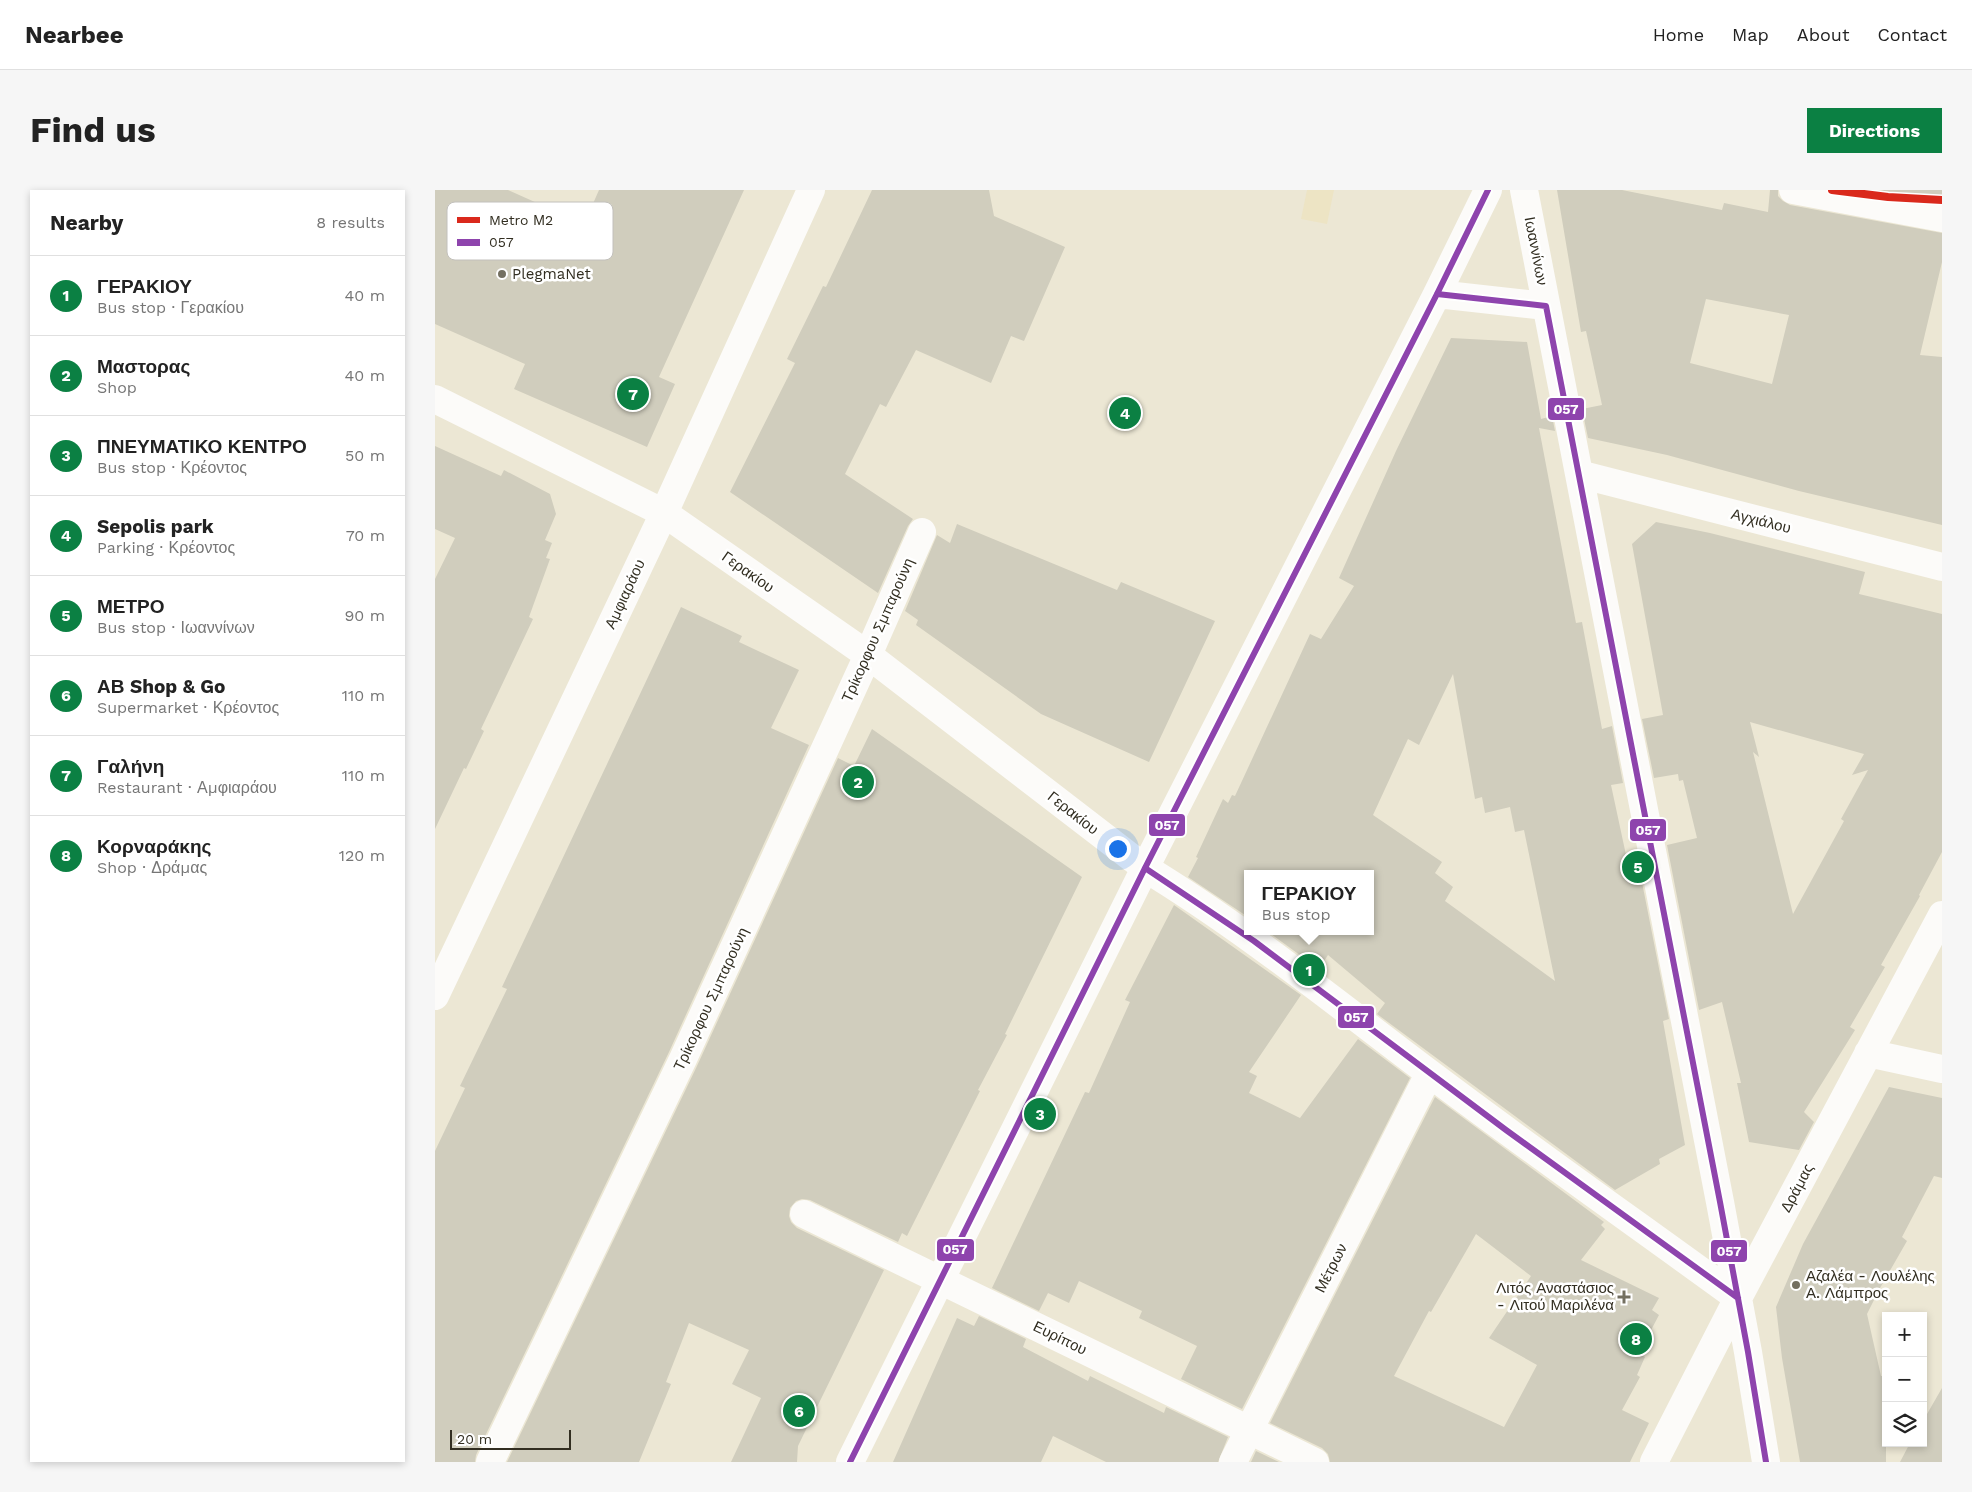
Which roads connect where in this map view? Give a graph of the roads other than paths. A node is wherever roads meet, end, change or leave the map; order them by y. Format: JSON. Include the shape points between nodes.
{"nodes":[{"id":1,"x":811,"y":190,"type":"edge"},
{"id":2,"x":1488,"y":190,"type":"edge"},
{"id":3,"x":1524,"y":190,"type":"edge"},
{"id":4,"x":1796,"y":190,"type":"edge"},
{"id":5,"x":1942,"y":218,"type":"edge"},
{"id":6,"x":1437,"y":294,"type":"junction"},
{"id":7,"x":1546,"y":306,"type":"junction"},
{"id":8,"x":435,"y":399,"type":"edge"},
{"id":9,"x":1579,"y":474,"type":"junction"},
{"id":10,"x":664,"y":513,"type":"junction"},
{"id":11,"x":922,"y":532,"type":"dead end"},
{"id":12,"x":1942,"y":567,"type":"edge"},
{"id":13,"x":868,"y":655,"type":"junction"},
{"id":14,"x":1145,"y":868,"type":"junction"},
{"id":15,"x":1942,"y":915,"type":"edge"},
{"id":16,"x":1244,"y":934,"type":"edge"},
{"id":17,"x":1245,"y":935,"type":"edge"},
{"id":18,"x":435,"y":996,"type":"edge"},
{"id":19,"x":1868,"y":1053,"type":"junction"},
{"id":20,"x":1942,"y":1069,"type":"edge"},
{"id":21,"x":1429,"y":1074,"type":"junction"},
{"id":22,"x":804,"y":1214,"type":"dead end"},
{"id":23,"x":940,"y":1280,"type":"junction"},
{"id":24,"x":1738,"y":1298,"type":"junction"},
{"id":25,"x":1249,"y":1430,"type":"junction"},
{"id":26,"x":490,"y":1462,"type":"edge"},
{"id":27,"x":850,"y":1462,"type":"edge"},
{"id":28,"x":1233,"y":1462,"type":"edge"},
{"id":29,"x":1315,"y":1462,"type":"edge"},
{"id":30,"x":1654,"y":1462,"type":"edge"},
{"id":31,"x":1766,"y":1462,"type":"edge"}],
"edges":[{"from":1,"to":10,"type":"street","name":"Αμφιαράου"},
{"from":2,"to":6,"type":"street"},
{"from":3,"to":7,"type":"street","name":"Ιωαννίνων"},
{"from":4,"to":5,"type":"street"},
{"from":6,"to":7,"type":"street"},
{"from":6,"to":14,"type":"street"},
{"from":7,"to":9,"type":"street","name":"Ιωαννίνων"},
{"from":8,"to":10,"type":"street","name":"Γερακίου"},
{"from":9,"to":12,"type":"street","name":"Αγχιάλου"},
{"from":9,"to":24,"type":"street","name":"Ιωαννίνων"},
{"from":10,"to":13,"type":"street","name":"Γερακίου"},
{"from":10,"to":18,"type":"street","name":"Αμφιαράου"},
{"from":11,"to":13,"type":"street","name":"Τρίκορφου Σμπαρούνη"},
{"from":13,"to":14,"type":"street","name":"Γερακίου"},
{"from":13,"to":26,"type":"street","name":"Τρίκορφου Σμπαρούνη","via":[[683,1060]]},
{"from":14,"to":16,"type":"street","name":"Γερακίου"},
{"from":14,"to":23,"type":"street"},
{"from":15,"to":19,"type":"street","name":"Δράμας"},
{"from":17,"to":21,"type":"street","name":"Γερακίου"},
{"from":19,"to":20,"type":"street"},
{"from":19,"to":24,"type":"street","name":"Δράμας"},
{"from":21,"to":24,"type":"street","name":"Γερακίου"},
{"from":21,"to":25,"type":"street","name":"Μέτρων"},
{"from":22,"to":23,"type":"street","name":"Ευρίπου"},
{"from":23,"to":25,"type":"street","name":"Ευρίπου"},
{"from":23,"to":27,"type":"street"},
{"from":24,"to":30,"type":"street","name":"Δράμας"},
{"from":24,"to":31,"type":"street","name":"Ιωαννίνων"},
{"from":25,"to":28,"type":"street","name":"Μέτρων"},
{"from":25,"to":29,"type":"street","name":"Ευρίπου"}]}
